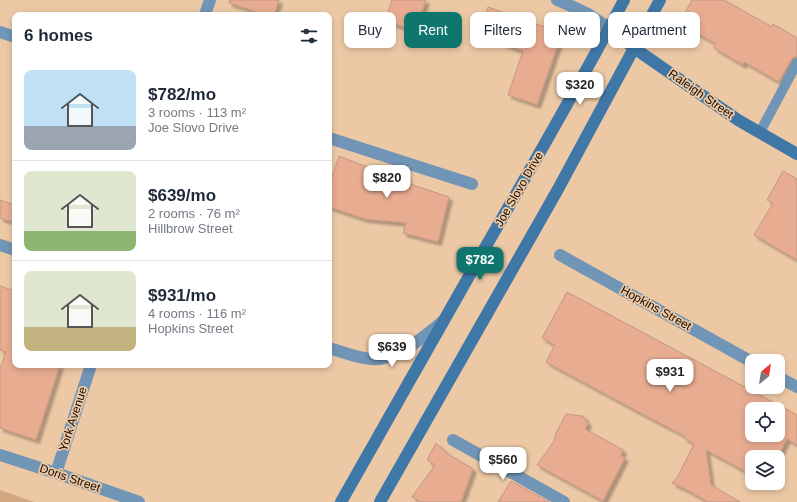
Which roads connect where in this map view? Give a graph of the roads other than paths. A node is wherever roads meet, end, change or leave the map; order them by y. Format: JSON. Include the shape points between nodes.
{"nodes":[{"id":1,"x":210,"y":0,"type":"edge"},
{"id":2,"x":557,"y":0,"type":"edge"},
{"id":3,"x":624,"y":0,"type":"edge"},
{"id":4,"x":660,"y":0,"type":"edge"},
{"id":5,"x":206,"y":12,"type":"edge"},
{"id":6,"x":618,"y":12,"type":"edge"},
{"id":7,"x":654,"y":12,"type":"edge"},
{"id":8,"x":608,"y":27,"type":"edge"},
{"id":9,"x":608,"y":30,"type":"edge"},
{"id":10,"x":0,"y":32,"type":"edge"},
{"id":11,"x":12,"y":36,"type":"edge"},
{"id":12,"x":634,"y":48,"type":"joint"},
{"id":13,"x":797,"y":63,"type":"edge"},
{"id":14,"x":760,"y":132,"type":"junction"},
{"id":15,"x":332,"y":139,"type":"edge"},
{"id":16,"x":797,"y":154,"type":"edge"},
{"id":17,"x":472,"y":184,"type":"dead end"},
{"id":18,"x":0,"y":246,"type":"edge"},
{"id":19,"x":12,"y":249,"type":"edge"},
{"id":20,"x":560,"y":255,"type":"dead end"},
{"id":21,"x":442,"y":322,"type":"junction"},
{"id":22,"x":332,"y":349,"type":"edge"},
{"id":23,"x":745,"y":358,"type":"edge"},
{"id":24,"x":90,"y":368,"type":"edge"},
{"id":25,"x":785,"y":381,"type":"edge"},
{"id":26,"x":797,"y":387,"type":"edge"},
{"id":27,"x":453,"y":440,"type":"dead end"},
{"id":28,"x":0,"y":455,"type":"edge"},
{"id":29,"x":56,"y":473,"type":"junction"},
{"id":30,"x":139,"y":502,"type":"edge"},
{"id":31,"x":341,"y":502,"type":"edge"},
{"id":32,"x":380,"y":502,"type":"edge"},
{"id":33,"x":564,"y":502,"type":"edge"}],
"edges":[{"from":1,"to":5,"type":"street"},
{"from":2,"to":8,"type":"street","via":[[588,14]]},
{"from":3,"to":6,"type":"main road","name":"Joe Slovo Drive"},
{"from":4,"to":7,"type":"main road"},
{"from":9,"to":21,"type":"main road","name":"Joe Slovo Drive"},
{"from":10,"to":11,"type":"street"},
{"from":12,"to":14,"type":"main road","name":"Raleigh Street","via":[[738,120]]},
{"from":12,"to":32,"type":"main road","via":[[557,191]]},
{"from":13,"to":14,"type":"lane"},
{"from":14,"to":16,"type":"main road","name":"Raleigh Street"},
{"from":15,"to":17,"type":"street"},
{"from":18,"to":19,"type":"street"},
{"from":20,"to":23,"type":"street","name":"Hopkins Street"},
{"from":21,"to":22,"type":"street","via":[[414,344],[384,359],[372,360]]},
{"from":21,"to":31,"type":"main road","name":"Joe Slovo Drive"},
{"from":24,"to":29,"type":"street","name":"York Avenue"},
{"from":25,"to":26,"type":"street"},
{"from":27,"to":33,"type":"street"},
{"from":28,"to":29,"type":"street","name":"Doris Street"},
{"from":29,"to":30,"type":"street","name":"Doris Street"}]}
